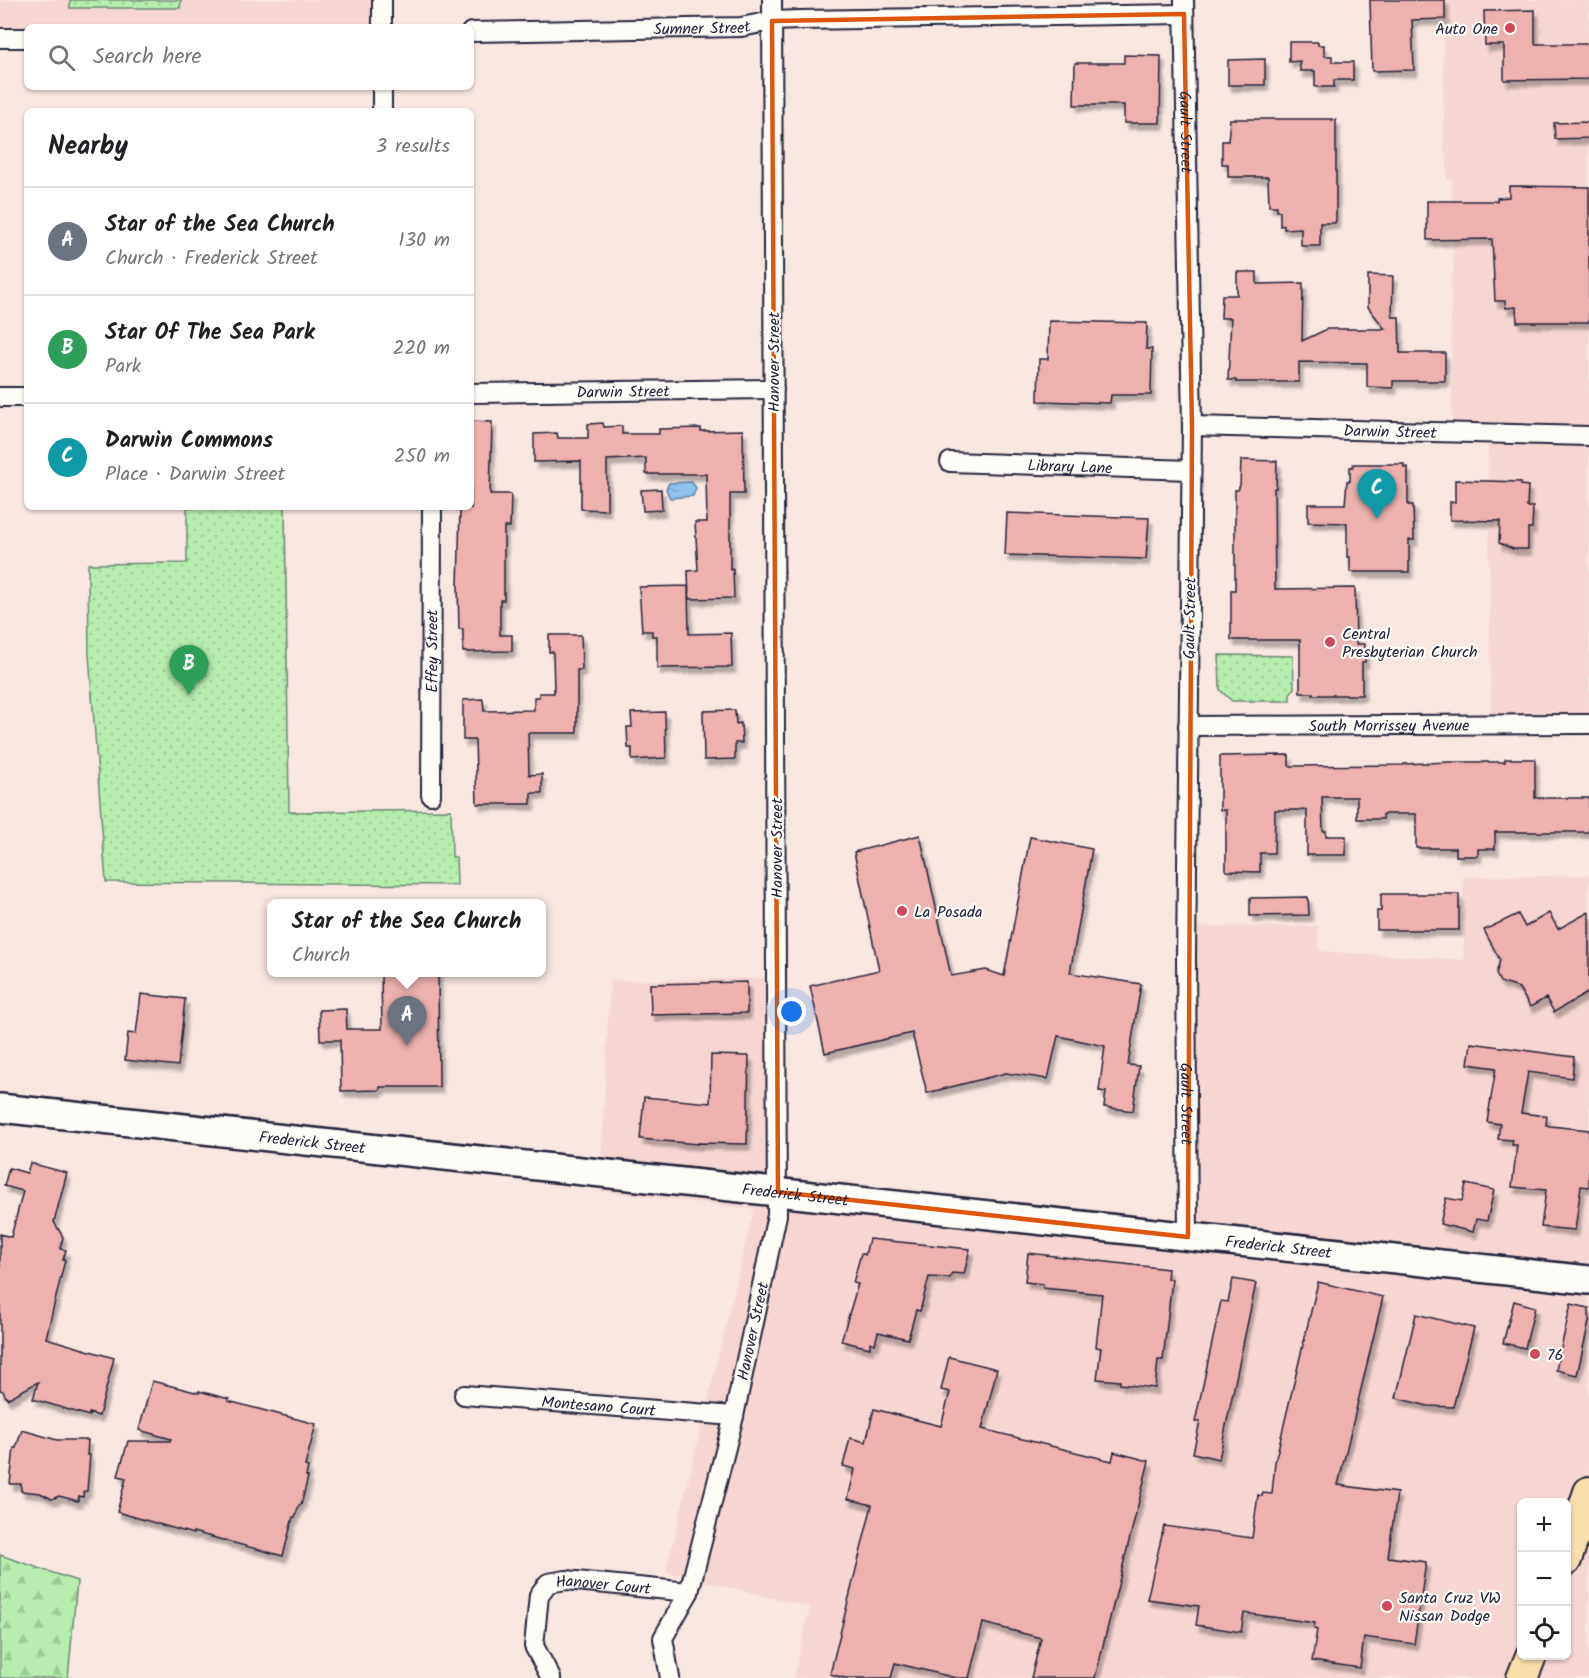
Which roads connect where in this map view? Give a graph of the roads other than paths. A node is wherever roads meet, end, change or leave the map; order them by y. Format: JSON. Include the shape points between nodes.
{"nodes":[{"id":1,"x":382,"y":0,"type":"edge"},
{"id":2,"x":772,"y":0,"type":"edge"},
{"id":3,"x":1184,"y":7,"type":"edge"},
{"id":4,"x":772,"y":21,"type":"junction"},
{"id":5,"x":382,"y":24,"type":"edge"},
{"id":6,"x":474,"y":32,"type":"edge"},
{"id":7,"x":0,"y":38,"type":"edge"},
{"id":8,"x":24,"y":38,"type":"edge"},
{"id":9,"x":382,"y":90,"type":"edge"},
{"id":10,"x":382,"y":108,"type":"edge"},
{"id":11,"x":774,"y":389,"type":"junction"},
{"id":12,"x":474,"y":393,"type":"edge"},
{"id":13,"x":0,"y":397,"type":"edge"},
{"id":14,"x":24,"y":397,"type":"edge"},
{"id":15,"x":1192,"y":426,"type":"junction"},
{"id":16,"x":1589,"y":436,"type":"edge"},
{"id":17,"x":950,"y":462,"type":"dead end"},
{"id":18,"x":1191,"y":470,"type":"junction"},
{"id":19,"x":432,"y":510,"type":"edge"},
{"id":20,"x":1589,"y":724,"type":"edge"},
{"id":21,"x":1188,"y":726,"type":"junction"},
{"id":22,"x":431,"y":795,"type":"dead end"},
{"id":23,"x":0,"y":1108,"type":"edge"},
{"id":24,"x":778,"y":1192,"type":"junction"},
{"id":25,"x":1188,"y":1237,"type":"junction"},
{"id":26,"x":1589,"y":1280,"type":"edge"},
{"id":27,"x":464,"y":1395,"type":"dead end"},
{"id":28,"x":734,"y":1416,"type":"junction"},
{"id":29,"x":1589,"y":1492,"type":"edge"},
{"id":30,"x":1569,"y":1552,"type":"edge"},
{"id":31,"x":689,"y":1592,"type":"junction"},
{"id":32,"x":1529,"y":1660,"type":"edge"},
{"id":33,"x":551,"y":1678,"type":"edge"},
{"id":34,"x":670,"y":1678,"type":"edge"},
{"id":35,"x":1522,"y":1678,"type":"edge"}],
"edges":[{"from":1,"to":5,"type":"street"},
{"from":2,"to":4,"type":"street","name":"Hanover Street"},
{"from":3,"to":4,"type":"street","name":"Sumner Street"},
{"from":3,"to":15,"type":"street","name":"Gault Street"},
{"from":4,"to":6,"type":"street","name":"Sumner Street","via":[[741,27]]},
{"from":4,"to":11,"type":"street","name":"Hanover Street"},
{"from":7,"to":8,"type":"street"},
{"from":9,"to":10,"type":"street"},
{"from":11,"to":12,"type":"street","name":"Darwin Street"},
{"from":11,"to":24,"type":"street","name":"Hanover Street"},
{"from":13,"to":14,"type":"street"},
{"from":15,"to":16,"type":"street","name":"Darwin Street"},
{"from":15,"to":18,"type":"street","name":"Gault Street"},
{"from":17,"to":18,"type":"street","name":"Library Lane"},
{"from":18,"to":21,"type":"street","name":"Gault Street"},
{"from":19,"to":22,"type":"street","name":"Effey Street"},
{"from":20,"to":21,"type":"street","name":"South Morrissey Avenue"},
{"from":21,"to":25,"type":"street","name":"Gault Street"},
{"from":23,"to":24,"type":"main road","name":"Frederick Street"},
{"from":24,"to":25,"type":"main road","name":"Frederick Street"},
{"from":24,"to":28,"type":"street","name":"Hanover Street","via":[[776,1225]]},
{"from":25,"to":26,"type":"main road","name":"Frederick Street"},
{"from":27,"to":28,"type":"street","name":"Montesano Court"},
{"from":28,"to":31,"type":"street","name":"Hanover Street"},
{"from":29,"to":30,"type":"main road"},
{"from":31,"to":33,"type":"street","name":"Hanover Court","via":[[566,1580],[548,1583],[539,1595],[534,1646]]},
{"from":31,"to":34,"type":"street","name":"Hanover Street","via":[[663,1638]]},
{"from":32,"to":35,"type":"main road"}]}
